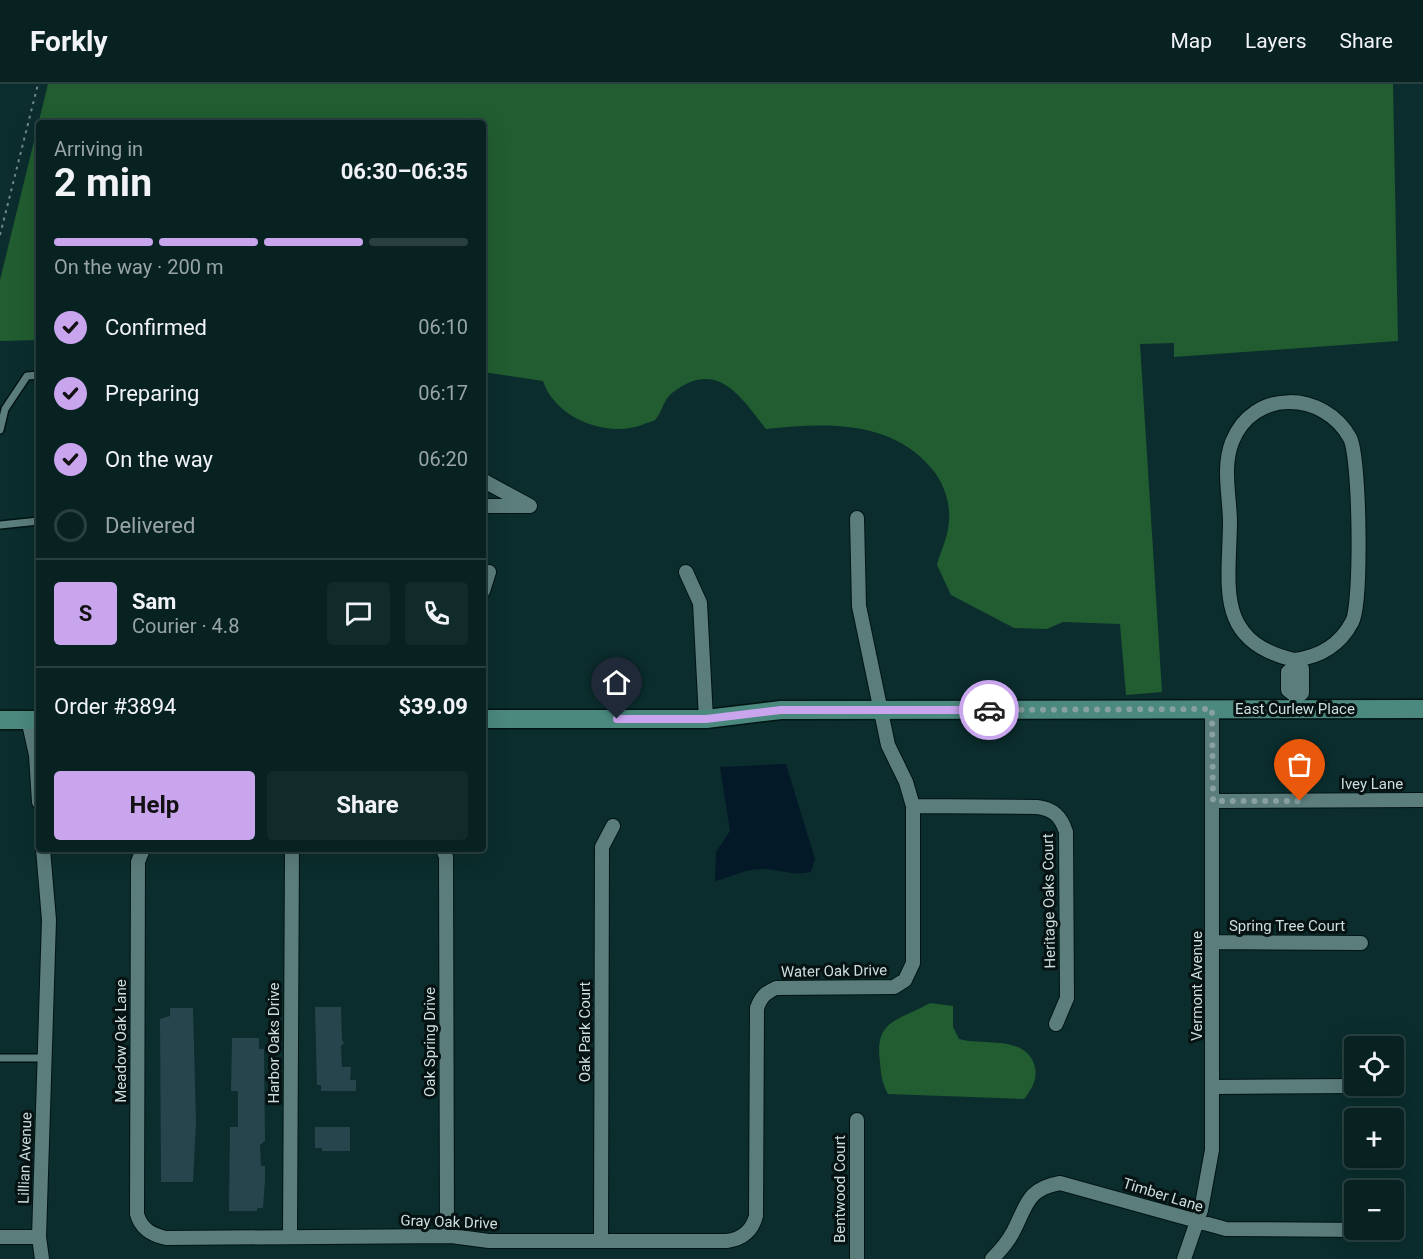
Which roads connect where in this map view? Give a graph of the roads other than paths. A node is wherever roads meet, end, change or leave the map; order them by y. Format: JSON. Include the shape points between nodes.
{"nodes":[{"id":1,"x":36,"y":375,"type":"edge"},
{"id":2,"x":0,"y":430,"type":"edge"},
{"id":3,"x":486,"y":482,"type":"edge"},
{"id":4,"x":486,"y":506,"type":"edge"},
{"id":5,"x":857,"y":518,"type":"dead end"},
{"id":6,"x":36,"y":521,"type":"edge"},
{"id":7,"x":0,"y":525,"type":"edge"},
{"id":8,"x":489,"y":572,"type":"dead end"},
{"id":9,"x":686,"y":572,"type":"dead end"},
{"id":10,"x":486,"y":582,"type":"edge"},
{"id":11,"x":1294,"y":663,"type":"junction"},
{"id":12,"x":1297,"y":703,"type":"junction"},
{"id":13,"x":1212,"y":709,"type":"junction"},
{"id":14,"x":1423,"y":709,"type":"edge"},
{"id":15,"x":883,"y":710,"type":"junction"},
{"id":16,"x":34,"y":719,"type":"edge"},
{"id":17,"x":486,"y":719,"type":"edge"},
{"id":18,"x":706,"y":719,"type":"junction"},
{"id":19,"x":0,"y":720,"type":"edge"},
{"id":20,"x":36,"y":755,"type":"edge"},
{"id":21,"x":1423,"y":800,"type":"edge"},
{"id":22,"x":1213,"y":801,"type":"junction"},
{"id":23,"x":913,"y":806,"type":"junction"},
{"id":24,"x":613,"y":826,"type":"dead end"},
{"id":25,"x":43,"y":852,"type":"edge"},
{"id":26,"x":142,"y":852,"type":"edge"},
{"id":27,"x":292,"y":852,"type":"edge"},
{"id":28,"x":444,"y":852,"type":"edge"},
{"id":29,"x":1213,"y":942,"type":"junction"},
{"id":30,"x":1361,"y":943,"type":"dead end"},
{"id":31,"x":1056,"y":1024,"type":"dead end"},
{"id":32,"x":0,"y":1058,"type":"edge"},
{"id":33,"x":46,"y":1058,"type":"junction"},
{"id":34,"x":1344,"y":1086,"type":"edge"},
{"id":35,"x":1214,"y":1087,"type":"junction"},
{"id":36,"x":857,"y":1120,"type":"dead end"},
{"id":37,"x":1197,"y":1223,"type":"junction"},
{"id":38,"x":1344,"y":1230,"type":"edge"},
{"id":39,"x":147,"y":1231,"type":"joint"},
{"id":40,"x":748,"y":1232,"type":"joint"},
{"id":41,"x":39,"y":1236,"type":"junction"},
{"id":42,"x":447,"y":1236,"type":"junction"},
{"id":43,"x":0,"y":1237,"type":"edge"},
{"id":44,"x":290,"y":1237,"type":"junction"},
{"id":45,"x":601,"y":1241,"type":"junction"},
{"id":46,"x":42,"y":1259,"type":"edge"},
{"id":47,"x":856,"y":1259,"type":"edge"},
{"id":48,"x":993,"y":1259,"type":"edge"},
{"id":49,"x":1184,"y":1259,"type":"edge"}],
"edges":[{"from":1,"to":2,"type":"lane","via":[[27,376],[5,410]]},
{"from":3,"to":4,"type":"street","via":[[530,506]]},
{"from":5,"to":15,"type":"street","name":"Water Oak Drive","via":[[859,606]]},
{"from":6,"to":7,"type":"lane"},
{"from":8,"to":10,"type":"street"},
{"from":9,"to":18,"type":"street","via":[[700,603]]},
{"from":11,"to":11,"type":"street","via":[[1318,654],[1343,635],[1353,621],[1359,588],[1354,448],[1330,414],[1292,401],[1266,405],[1247,419],[1232,441],[1227,467],[1230,609],[1245,636],[1264,651]]},
{"from":11,"to":12,"type":"street","via":[[1302,669],[1303,676]]},
{"from":12,"to":13,"type":"street","name":"East Curlew Place"},
{"from":12,"to":14,"type":"street","name":"East Curlew Place"},
{"from":13,"to":15,"type":"street","name":"East Curlew Place"},
{"from":13,"to":22,"type":"street","name":"Vermont Avenue"},
{"from":15,"to":18,"type":"street","name":"East Curlew Place","via":[[781,710]]},
{"from":15,"to":23,"type":"street","name":"Water Oak Drive","via":[[888,745]]},
{"from":16,"to":19,"type":"street"},
{"from":16,"to":20,"type":"street"},
{"from":17,"to":18,"type":"street","name":"East Curlew Place"},
{"from":21,"to":22,"type":"street","name":"Ivey Lane"},
{"from":22,"to":29,"type":"street","name":"Vermont Avenue"},
{"from":23,"to":31,"type":"street","name":"Heritage Oaks Court","via":[[1037,807],[1051,810],[1060,818],[1065,832],[1067,998]]},
{"from":23,"to":40,"type":"street","name":"Water Oak Drive","via":[[913,963],[905,980],[887,989],[776,988],[760,999],[757,1209]]},
{"from":24,"to":45,"type":"street","name":"Oak Park Court","via":[[602,847]]},
{"from":25,"to":33,"type":"street","name":"Lillian Avenue","via":[[49,920]]},
{"from":26,"to":39,"type":"street","name":"Meadow Oak Lane","via":[[138,862],[137,1214]]},
{"from":27,"to":44,"type":"street","name":"Harbor Oaks Drive"},
{"from":28,"to":42,"type":"street","name":"Oak Spring Drive"},
{"from":29,"to":30,"type":"street","name":"Spring Tree Court"},
{"from":29,"to":35,"type":"street","name":"Vermont Avenue"},
{"from":32,"to":33,"type":"lane"},
{"from":33,"to":41,"type":"street","name":"Lillian Avenue"},
{"from":34,"to":35,"type":"street"},
{"from":35,"to":37,"type":"street","name":"Vermont Avenue","via":[[1212,1159]]},
{"from":36,"to":47,"type":"street","name":"Bentwood Court"},
{"from":37,"to":38,"type":"street","name":"Timber Lane","via":[[1241,1231]]},
{"from":37,"to":48,"type":"street","name":"Timber Lane","via":[[1069,1184],[1052,1184],[1029,1197],[1013,1233]]},
{"from":37,"to":49,"type":"street","name":"Vermont Avenue"},
{"from":39,"to":44,"type":"street","name":"Gray Oak Drive","via":[[166,1238]]},
{"from":40,"to":45,"type":"street","name":"Gray Oak Drive","via":[[727,1241]]},
{"from":41,"to":43,"type":"street"},
{"from":41,"to":46,"type":"street","name":"Lillian Avenue"},
{"from":42,"to":44,"type":"street","name":"Gray Oak Drive"},
{"from":42,"to":45,"type":"street","name":"Gray Oak Drive","via":[[489,1241]]}]}
